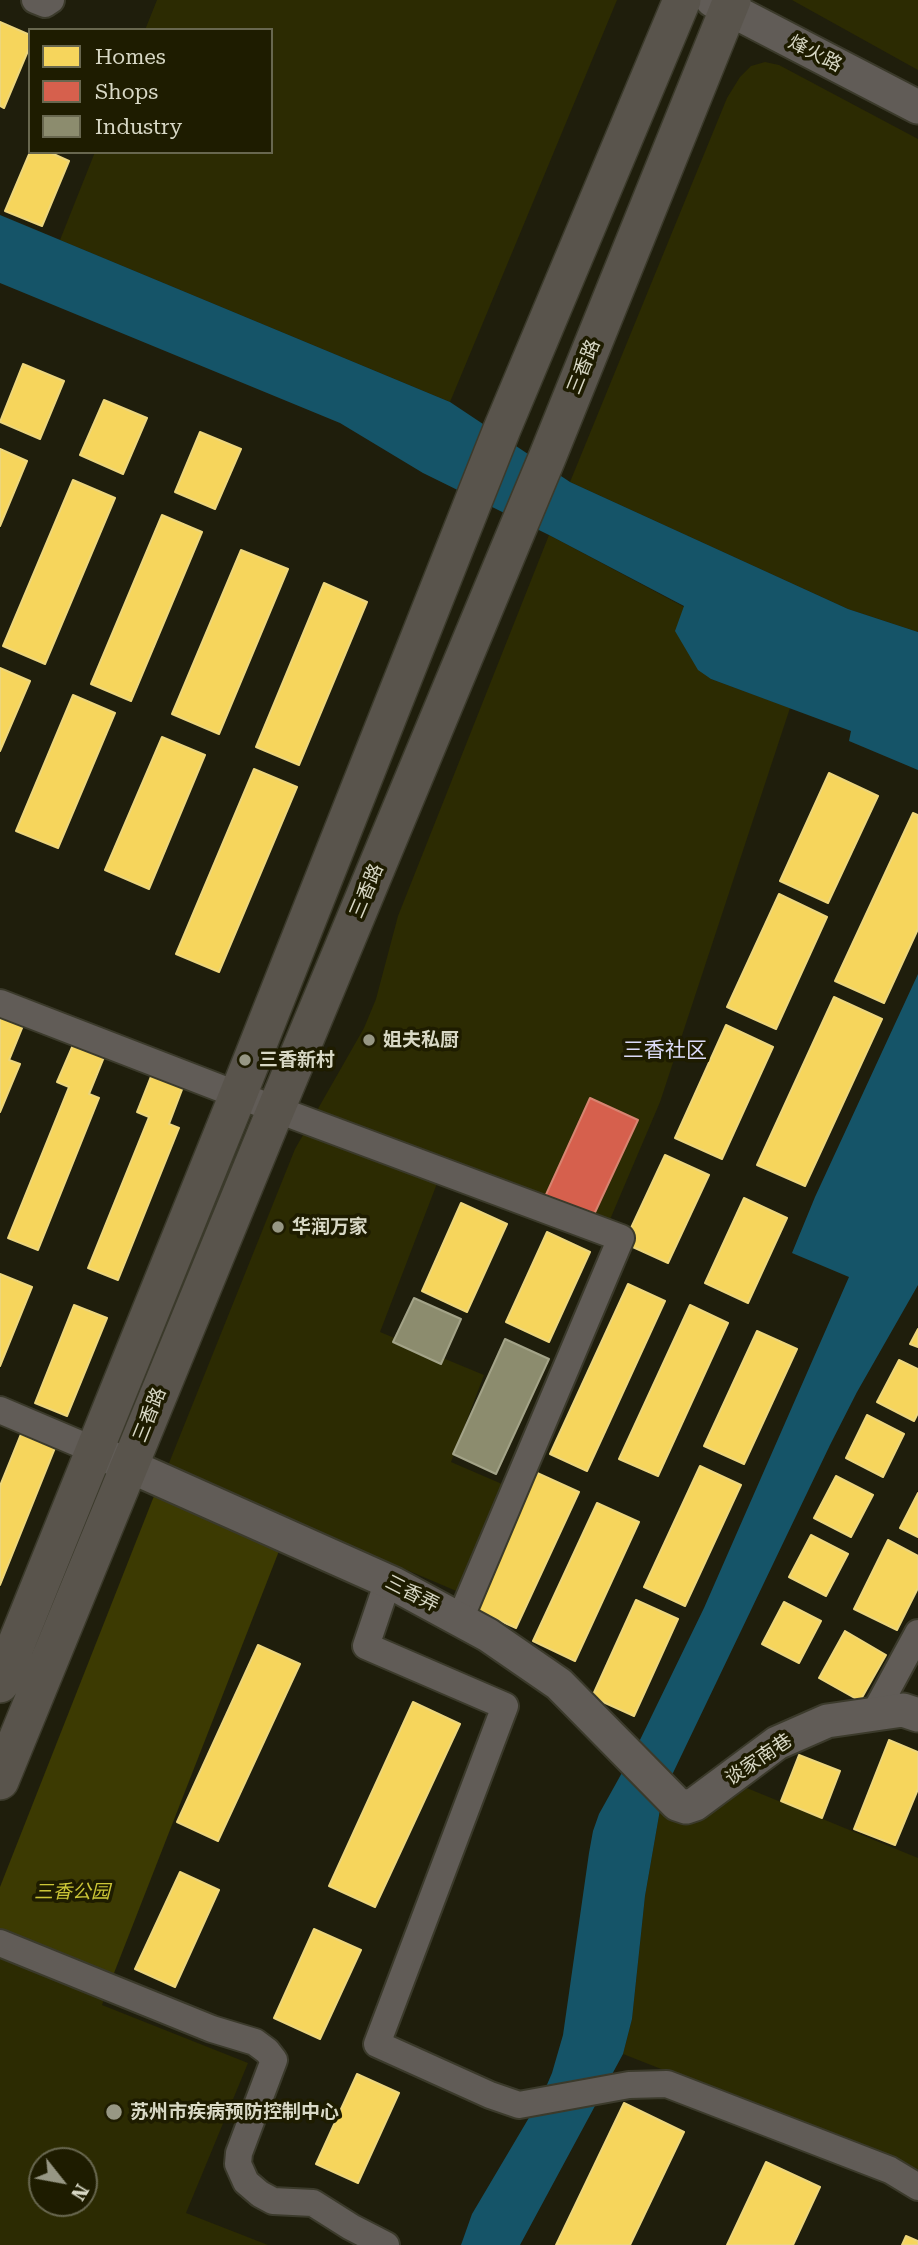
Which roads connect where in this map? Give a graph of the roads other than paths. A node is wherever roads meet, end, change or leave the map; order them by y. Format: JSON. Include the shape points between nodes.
{"nodes":[{"id":1,"x":35,"y":0,"type":"edge"},
{"id":2,"x":51,"y":0,"type":"edge"},
{"id":3,"x":682,"y":0,"type":"edge"},
{"id":4,"x":724,"y":3,"type":"edge"},
{"id":5,"x":918,"y":107,"type":"edge"},
{"id":6,"x":0,"y":1003,"type":"edge"},
{"id":7,"x":238,"y":1095,"type":"junction"},
{"id":8,"x":276,"y":1108,"type":"junction"},
{"id":9,"x":0,"y":1410,"type":"edge"},
{"id":10,"x":94,"y":1450,"type":"junction"},
{"id":11,"x":129,"y":1468,"type":"junction"},
{"id":12,"x":388,"y":1581,"type":"junction"},
{"id":13,"x":460,"y":1619,"type":"junction"},
{"id":14,"x":918,"y":1633,"type":"edge"},
{"id":15,"x":0,"y":1684,"type":"edge"},
{"id":16,"x":874,"y":1714,"type":"junction"},
{"id":17,"x":918,"y":1715,"type":"edge"},
{"id":18,"x":0,"y":1781,"type":"edge"},
{"id":19,"x":681,"y":1805,"type":"joint"},
{"id":20,"x":0,"y":1944,"type":"edge"},
{"id":21,"x":918,"y":2187,"type":"edge"},
{"id":22,"x":386,"y":2245,"type":"edge"}],
"edges":[{"from":1,"to":2,"type":"street","via":[[46,4]]},
{"from":3,"to":7,"type":"main road","name":"三香路","via":[[502,429]]},
{"from":4,"to":5,"type":"street","name":"烽火路"},
{"from":4,"to":8,"type":"main road","name":"三香路","via":[[547,458]]},
{"from":6,"to":7,"type":"street"},
{"from":7,"to":8,"type":"street"},
{"from":7,"to":10,"type":"main road","name":"三香路"},
{"from":8,"to":11,"type":"main road","name":"三香路"},
{"from":8,"to":13,"type":"street","via":[[621,1238]]},
{"from":9,"to":10,"type":"street"},
{"from":10,"to":11,"type":"street","name":"三香弄"},
{"from":10,"to":15,"type":"main road","name":"三香路"},
{"from":11,"to":12,"type":"street","name":"三香弄"},
{"from":11,"to":18,"type":"main road","name":"三香路"},
{"from":12,"to":13,"type":"street","name":"三香弄"},
{"from":12,"to":21,"type":"street","via":[[366,1646],[505,1706],[377,2044],[519,2105],[629,2085],[667,2084],[890,2170]]},
{"from":13,"to":19,"type":"street","name":"三香弄","via":[[559,1684]]},
{"from":14,"to":16,"type":"street"},
{"from":16,"to":17,"type":"street","name":"谈家南巷","via":[[903,1710]]},
{"from":16,"to":19,"type":"street","name":"谈家南巷","via":[[827,1721],[777,1743],[695,1804]]},
{"from":20,"to":22,"type":"street","via":[[255,2042],[267,2051],[274,2060],[239,2153],[238,2164],[246,2182],[272,2201],[313,2203]]}]}
